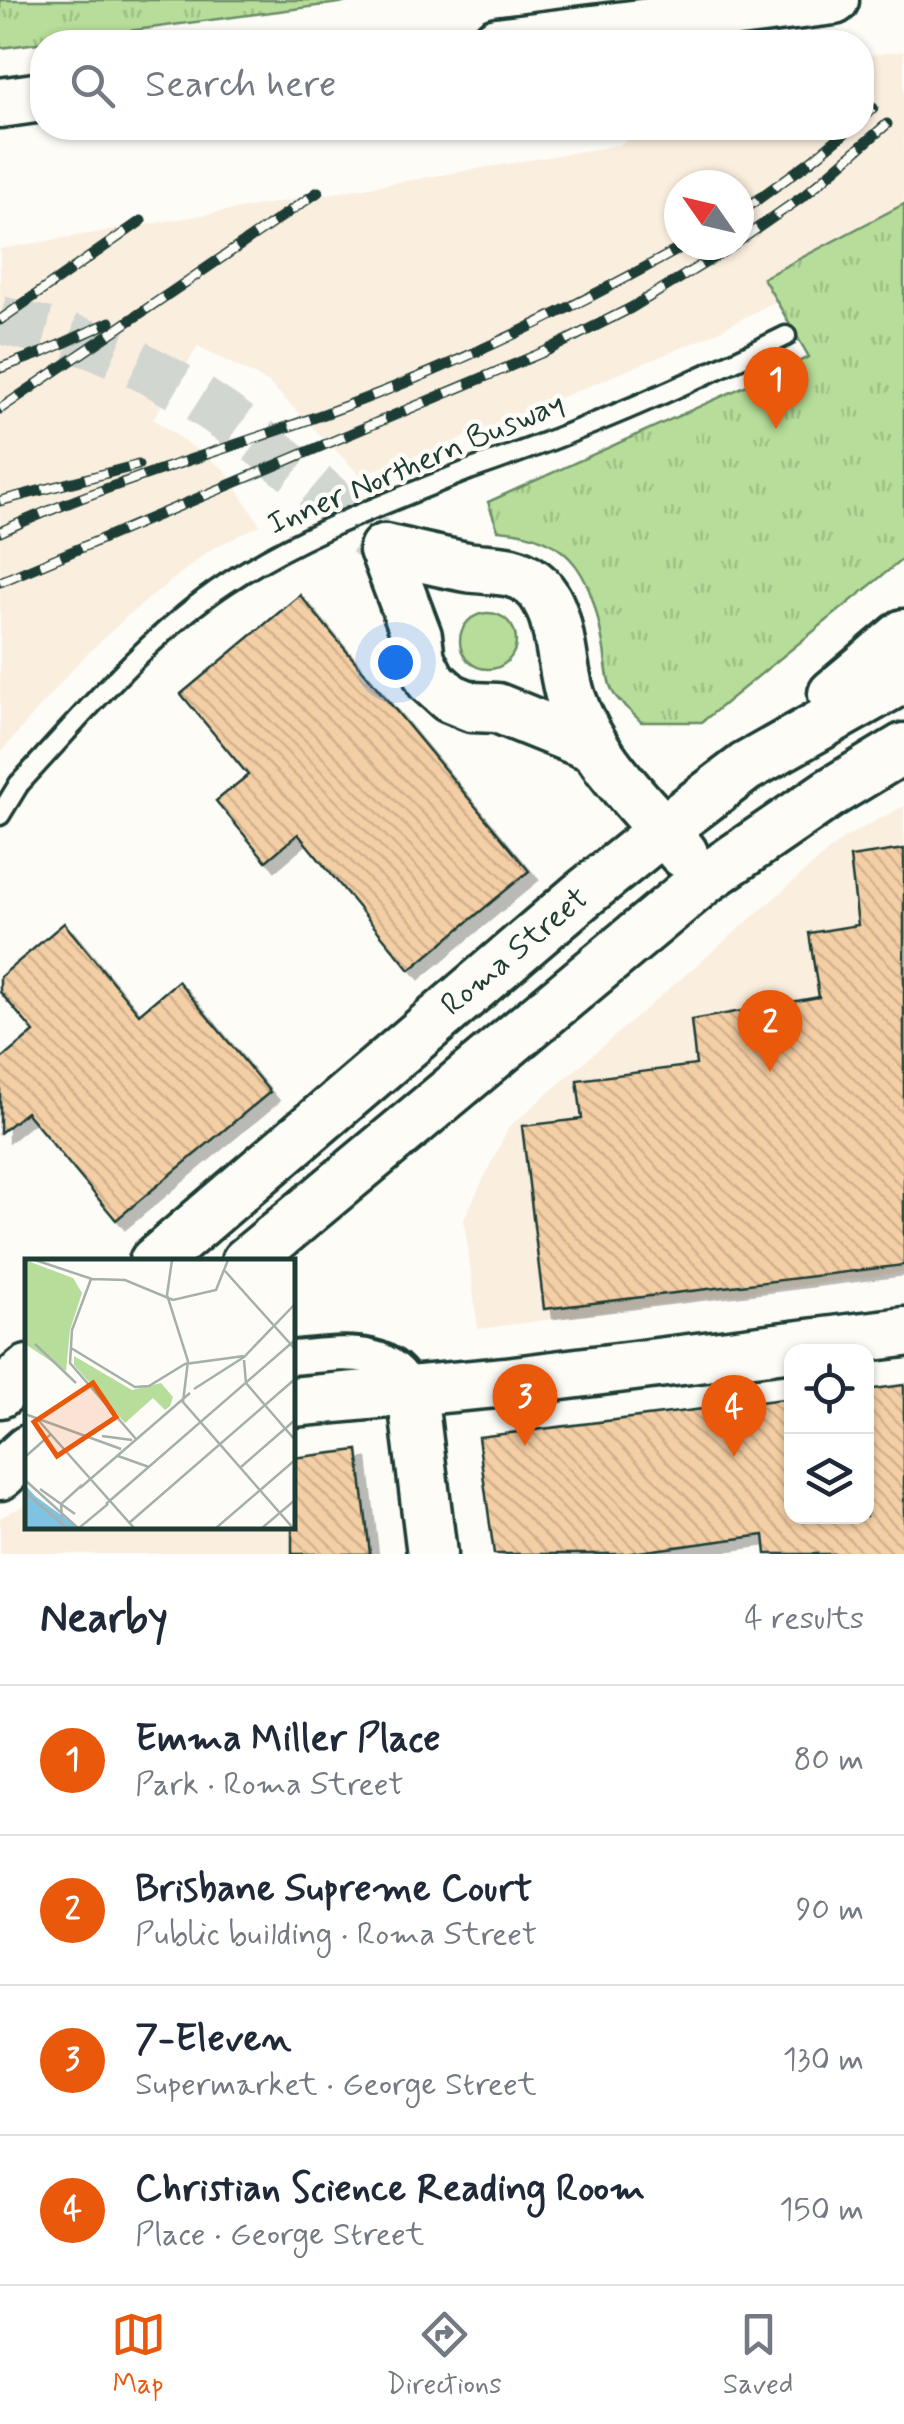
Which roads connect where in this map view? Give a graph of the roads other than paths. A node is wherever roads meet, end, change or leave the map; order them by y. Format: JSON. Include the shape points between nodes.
{"nodes":[{"id":1,"x":834,"y":0,"type":"edge"},
{"id":2,"x":594,"y":30,"type":"edge"},
{"id":3,"x":30,"y":98,"type":"edge"},
{"id":4,"x":0,"y":102,"type":"edge"},
{"id":5,"x":786,"y":336,"type":"dead end"},
{"id":6,"x":472,"y":568,"type":"junction"},
{"id":7,"x":904,"y":634,"type":"edge"},
{"id":8,"x":416,"y":636,"type":"junction"},
{"id":9,"x":558,"y":645,"type":"junction"},
{"id":10,"x":904,"y":678,"type":"edge"},
{"id":11,"x":497,"y":708,"type":"junction"},
{"id":12,"x":591,"y":746,"type":"junction"},
{"id":13,"x":904,"y":748,"type":"edge"},
{"id":14,"x":746,"y":767,"type":"junction"},
{"id":15,"x":19,"y":784,"type":"junction"},
{"id":16,"x":0,"y":797,"type":"edge"},
{"id":17,"x":0,"y":816,"type":"edge"},
{"id":18,"x":663,"y":830,"type":"junction"},
{"id":19,"x":705,"y":879,"type":"junction"},
{"id":20,"x":358,"y":1084,"type":"junction"},
{"id":21,"x":374,"y":1153,"type":"junction"},
{"id":22,"x":157,"y":1259,"type":"edge"},
{"id":23,"x":250,"y":1259,"type":"edge"},
{"id":24,"x":904,"y":1332,"type":"edge"},
{"id":25,"x":295,"y":1358,"type":"edge"},
{"id":26,"x":25,"y":1373,"type":"edge"},
{"id":27,"x":25,"y":1391,"type":"edge"},
{"id":28,"x":412,"y":1392,"type":"junction"},
{"id":29,"x":0,"y":1396,"type":"edge"},
{"id":30,"x":295,"y":1402,"type":"edge"},
{"id":31,"x":25,"y":1456,"type":"edge"},
{"id":32,"x":0,"y":1476,"type":"edge"},
{"id":33,"x":432,"y":1554,"type":"edge"}],
"edges":[{"from":1,"to":2,"type":"street"},
{"from":3,"to":4,"type":"street"},
{"from":5,"to":15,"type":"lane","name":"Inner Northern Busway","bridge":true,"via":[[690,384],[364,512],[261,562],[224,585],[114,680]]},
{"from":6,"to":8,"type":"street","via":[[434,590]]},
{"from":6,"to":8,"type":"street","via":[[384,549]]},
{"from":6,"to":9,"type":"street","via":[[494,566],[535,584],[553,612]]},
{"from":7,"to":14,"type":"street"},
{"from":8,"to":11,"type":"street","via":[[431,681],[450,698]]},
{"from":9,"to":11,"type":"street","via":[[540,685]]},
{"from":9,"to":12,"type":"street"},
{"from":10,"to":14,"type":"street","name":"Roma Street"},
{"from":11,"to":12,"type":"street"},
{"from":12,"to":18,"type":"street"},
{"from":13,"to":19,"type":"street","name":"Roma Street"},
{"from":14,"to":18,"type":"street","name":"Roma Street"},
{"from":15,"to":16,"type":"lane","name":"Inner Northern Busway"},
{"from":15,"to":17,"type":"lane","name":"Inner Northern Busway"},
{"from":18,"to":19,"type":"street"},
{"from":18,"to":20,"type":"street","name":"Roma Street"},
{"from":19,"to":21,"type":"street","name":"Roma Street"},
{"from":20,"to":21,"type":"street"},
{"from":20,"to":22,"type":"street","name":"Roma Street"},
{"from":21,"to":23,"type":"street","name":"Roma Street"},
{"from":24,"to":28,"type":"street"},
{"from":25,"to":28,"type":"street","via":[[373,1356],[394,1365]]},
{"from":26,"to":29,"type":"street"},
{"from":27,"to":29,"type":"street"},
{"from":28,"to":30,"type":"street"},
{"from":28,"to":33,"type":"street"},
{"from":31,"to":32,"type":"street"}]}
